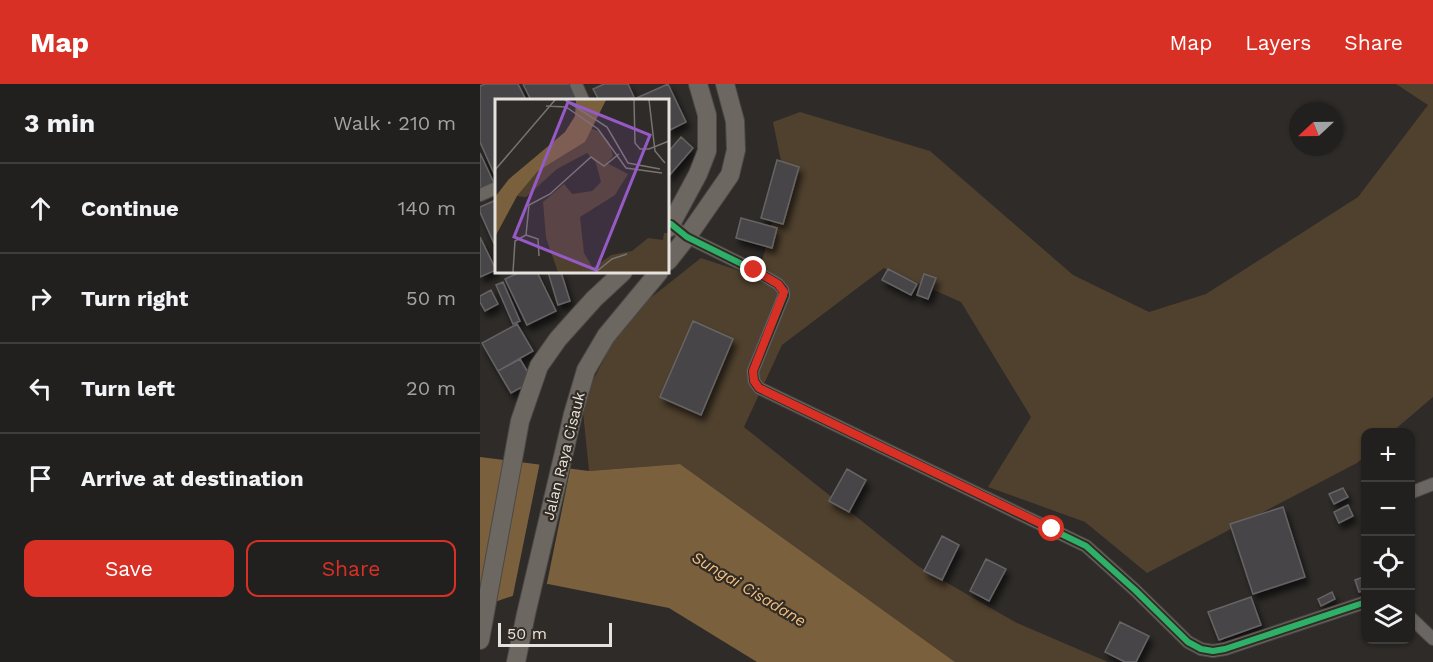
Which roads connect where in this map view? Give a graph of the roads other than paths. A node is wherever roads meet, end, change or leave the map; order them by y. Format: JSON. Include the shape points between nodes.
{"nodes":[{"id":1,"x":576,"y":84,"type":"edge"},
{"id":2,"x":698,"y":84,"type":"edge"},
{"id":3,"x":725,"y":84,"type":"edge"},
{"id":4,"x":583,"y":99,"type":"edge"},
{"id":5,"x":495,"y":188,"type":"edge"},
{"id":6,"x":480,"y":195,"type":"edge"},
{"id":7,"x":669,"y":226,"type":"edge"},
{"id":8,"x":687,"y":237,"type":"junction"},
{"id":9,"x":669,"y":260,"type":"edge"},
{"id":10,"x":622,"y":273,"type":"edge"},
{"id":11,"x":657,"y":273,"type":"edge"},
{"id":12,"x":1433,"y":484,"type":"edge"},
{"id":13,"x":1415,"y":491,"type":"edge"},
{"id":14,"x":1361,"y":603,"type":"edge"},
{"id":15,"x":1415,"y":622,"type":"edge"},
{"id":16,"x":481,"y":632,"type":"edge"},
{"id":17,"x":1433,"y":639,"type":"edge"},
{"id":18,"x":516,"y":662,"type":"edge"}],
"edges":[{"from":1,"to":4,"type":"street"},
{"from":2,"to":7,"type":"main road","via":[[707,115],[707,151]]},
{"from":3,"to":8,"type":"main road","via":[[735,121],[736,150],[730,175]]},
{"from":5,"to":6,"type":"street"},
{"from":7,"to":8,"type":"street"},
{"from":8,"to":9,"type":"main road"},
{"from":8,"to":14,"type":"street","via":[[754,270],[783,290],[753,371],[759,388],[1086,546],[1188,642],[1201,649],[1225,649]]},
{"from":10,"to":16,"type":"main road","via":[[558,339],[539,366],[520,421]]},
{"from":11,"to":18,"type":"main road","name":"Jalan Raya Cisauk","via":[[606,336],[586,370]]},
{"from":12,"to":13,"type":"street"},
{"from":15,"to":17,"type":"street"}]}
